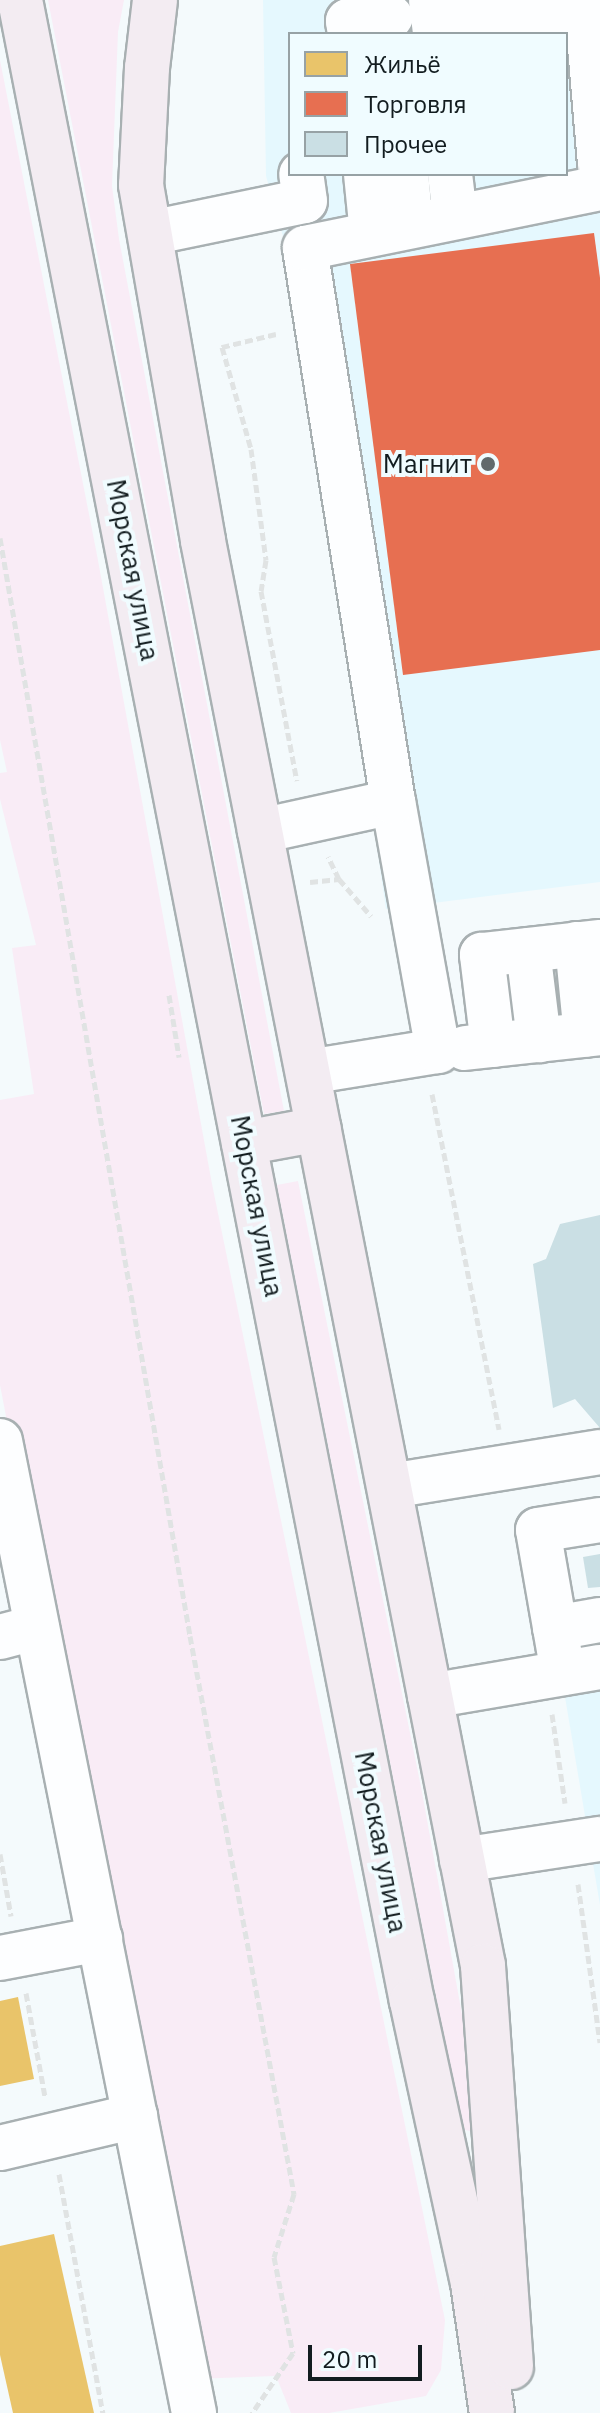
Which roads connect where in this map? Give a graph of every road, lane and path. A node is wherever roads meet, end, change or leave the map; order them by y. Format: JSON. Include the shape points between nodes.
{"nodes":[{"id":1,"x":20,"y":0,"type":"edge"},
{"id":2,"x":155,"y":0,"type":"edge"},
{"id":3,"x":431,"y":0,"type":"edge"},
{"id":4,"x":470,"y":0,"type":"edge"},
{"id":5,"x":508,"y":0,"type":"edge"},
{"id":6,"x":545,"y":0,"type":"edge"},
{"id":7,"x":586,"y":0,"type":"edge"},
{"id":8,"x":391,"y":17,"type":"edge"},
{"id":9,"x":347,"y":22,"type":"edge"},
{"id":10,"x":435,"y":32,"type":"edge"},
{"id":11,"x":474,"y":32,"type":"edge"},
{"id":12,"x":512,"y":32,"type":"edge"},
{"id":13,"x":548,"y":32,"type":"edge"},
{"id":14,"x":600,"y":163,"type":"edge"},
{"id":15,"x":367,"y":176,"type":"edge"},
{"id":16,"x":405,"y":176,"type":"edge"},
{"id":17,"x":303,"y":188,"type":"edge"},
{"id":18,"x":519,"y":189,"type":"edge"},
{"id":19,"x":392,"y":229,"type":"junction"},
{"id":20,"x":150,"y":233,"type":"junction"},
{"id":21,"x":0,"y":538,"type":"edge"},
{"id":22,"x":393,"y":802,"type":"junction"},
{"id":23,"x":260,"y":831,"type":"junction"},
{"id":24,"x":588,"y":943,"type":"edge"},
{"id":25,"x":528,"y":950,"type":"junction"},
{"id":26,"x":593,"y":1034,"type":"edge"},
{"id":27,"x":539,"y":1040,"type":"junction"},
{"id":28,"x":493,"y":1045,"type":"junction"},
{"id":29,"x":438,"y":1051,"type":"junction"},
{"id":30,"x":308,"y":1072,"type":"junction"},
{"id":31,"x":319,"y":1129,"type":"junction"},
{"id":32,"x":244,"y":1143,"type":"junction"},
{"id":33,"x":0,"y":1441,"type":"edge"},
{"id":34,"x":600,"y":1452,"type":"edge"},
{"id":35,"x":390,"y":1486,"type":"junction"},
{"id":36,"x":600,"y":1520,"type":"edge"},
{"id":37,"x":600,"y":1620,"type":"edge"},
{"id":38,"x":555,"y":1628,"type":"junction"},
{"id":39,"x":18,"y":1632,"type":"edge"},
{"id":40,"x":581,"y":1670,"type":"edge"},
{"id":41,"x":430,"y":1696,"type":"junction"},
{"id":42,"x":600,"y":1839,"type":"edge"},
{"id":43,"x":462,"y":1860,"type":"junction"},
{"id":44,"x":100,"y":1939,"type":"junction"},
{"id":45,"x":0,"y":1958,"type":"edge"},
{"id":46,"x":135,"y":2116,"type":"junction"},
{"id":47,"x":0,"y":2148,"type":"edge"},
{"id":48,"x":194,"y":2413,"type":"edge"},
{"id":49,"x":252,"y":2413,"type":"edge"},
{"id":50,"x":492,"y":2413,"type":"edge"},
{"id":51,"x":513,"y":2413,"type":"edge"}],
"edges":[{"from":1,"to":32,"type":"main road","name":"Морская улица"},
{"from":2,"to":20,"type":"main road","via":[[141,185]]},
{"from":3,"to":10,"type":"street"},
{"from":4,"to":11,"type":"street"},
{"from":5,"to":12,"type":"street"},
{"from":6,"to":13,"type":"street"},
{"from":7,"to":14,"type":"street"},
{"from":8,"to":9,"type":"street"},
{"from":15,"to":19,"type":"street"},
{"from":16,"to":19,"type":"street"},
{"from":17,"to":20,"type":"street"},
{"from":18,"to":19,"type":"street"},
{"from":19,"to":22,"type":"street","via":[[305,248]]},
{"from":20,"to":23,"type":"main road"},
{"from":21,"to":49,"type":"path","via":[[190,1636],[294,2194],[274,2257],[293,2353]]},
{"from":22,"to":23,"type":"street"},
{"from":22,"to":29,"type":"street"},
{"from":23,"to":30,"type":"main road"},
{"from":24,"to":25,"type":"street"},
{"from":24,"to":26,"type":"street"},
{"from":25,"to":27,"type":"street"},
{"from":25,"to":28,"type":"street","via":[[482,955]]},
{"from":26,"to":27,"type":"street"},
{"from":27,"to":28,"type":"street"},
{"from":28,"to":29,"type":"street"},
{"from":29,"to":30,"type":"street"},
{"from":30,"to":31,"type":"main road"},
{"from":31,"to":32,"type":"main road"},
{"from":31,"to":35,"type":"main road"},
{"from":32,"to":50,"type":"main road","name":"Морская улица","via":[[412,2001],[473,2283]]},
{"from":33,"to":39,"type":"street"},
{"from":34,"to":35,"type":"street"},
{"from":35,"to":41,"type":"main road"},
{"from":36,"to":38,"type":"street","via":[[538,1530]]},
{"from":37,"to":38,"type":"street"},
{"from":38,"to":40,"type":"street"},
{"from":39,"to":44,"type":"street"},
{"from":40,"to":41,"type":"street"},
{"from":41,"to":43,"type":"main road"},
{"from":42,"to":43,"type":"street"},
{"from":43,"to":51,"type":"main road","via":[[483,1966]]},
{"from":44,"to":45,"type":"street"},
{"from":44,"to":46,"type":"street"},
{"from":46,"to":47,"type":"street"},
{"from":46,"to":48,"type":"street"}]}
